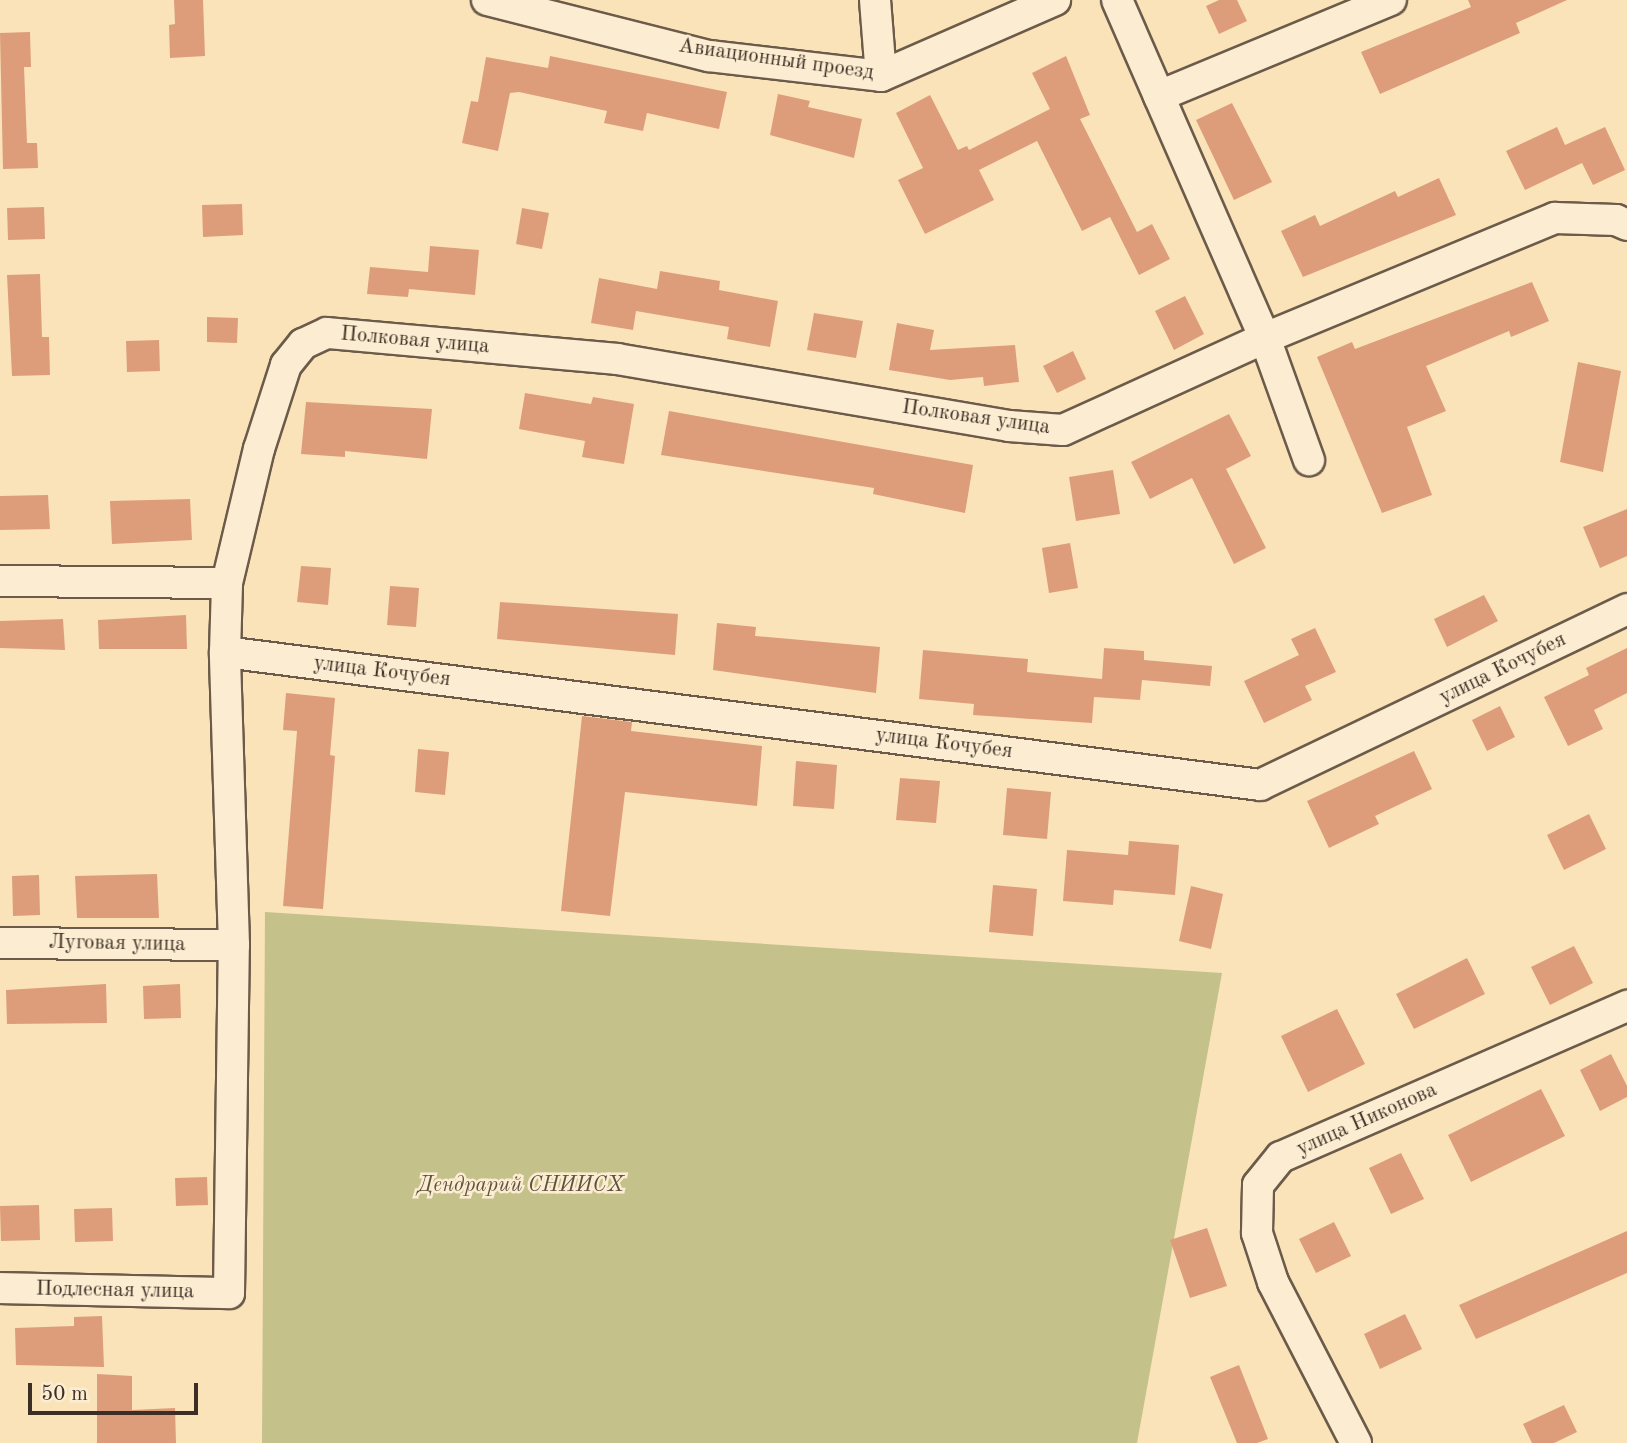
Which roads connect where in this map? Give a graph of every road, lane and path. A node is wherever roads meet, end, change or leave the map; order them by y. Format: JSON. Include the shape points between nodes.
{"nodes":[{"id":1,"x":875,"y":0,"type":"edge"},
{"id":2,"x":1055,"y":0,"type":"edge"},
{"id":3,"x":1117,"y":0,"type":"edge"},
{"id":4,"x":1391,"y":0,"type":"edge"},
{"id":5,"x":487,"y":1,"type":"edge"},
{"id":6,"x":881,"y":76,"type":"junction"},
{"id":7,"x":1159,"y":96,"type":"junction"},
{"id":8,"x":1627,"y":225,"type":"edge"},
{"id":9,"x":1265,"y":338,"type":"junction"},
{"id":10,"x":1309,"y":460,"type":"dead end"},
{"id":11,"x":0,"y":581,"type":"edge"},
{"id":12,"x":227,"y":583,"type":"junction"},
{"id":13,"x":1627,"y":609,"type":"edge"},
{"id":14,"x":225,"y":652,"type":"junction"},
{"id":15,"x":0,"y":943,"type":"edge"},
{"id":16,"x":234,"y":945,"type":"junction"},
{"id":17,"x":1627,"y":1006,"type":"edge"},
{"id":18,"x":0,"y":1288,"type":"edge"},
{"id":19,"x":1356,"y":1443,"type":"edge"}],
"edges":[{"from":1,"to":6,"type":"street"},
{"from":2,"to":6,"type":"street","name":"Авиационный проезд"},
{"from":3,"to":7,"type":"street"},
{"from":4,"to":7,"type":"street"},
{"from":5,"to":6,"type":"street","name":"Авиационный проезд","via":[[709,56]]},
{"from":7,"to":9,"type":"street"},
{"from":8,"to":9,"type":"street","name":"Полковая улица","via":[[1616,220],[1555,218]]},
{"from":9,"to":10,"type":"street"},
{"from":9,"to":12,"type":"street","name":"Полковая улица","via":[[1063,430],[1009,426],[617,359],[327,333],[303,344],[286,365],[258,449]]},
{"from":11,"to":12,"type":"street"},
{"from":12,"to":14,"type":"street"},
{"from":13,"to":14,"type":"street","name":"улица Кочубея","via":[[1260,785]]},
{"from":14,"to":16,"type":"street"},
{"from":15,"to":16,"type":"street","name":"Луговая улица"},
{"from":16,"to":18,"type":"street","name":"Подлесная улица","via":[[229,1293]]},
{"from":17,"to":19,"type":"street","name":"улица Никонова","via":[[1281,1157],[1258,1185],[1257,1233],[1273,1282]]}]}
